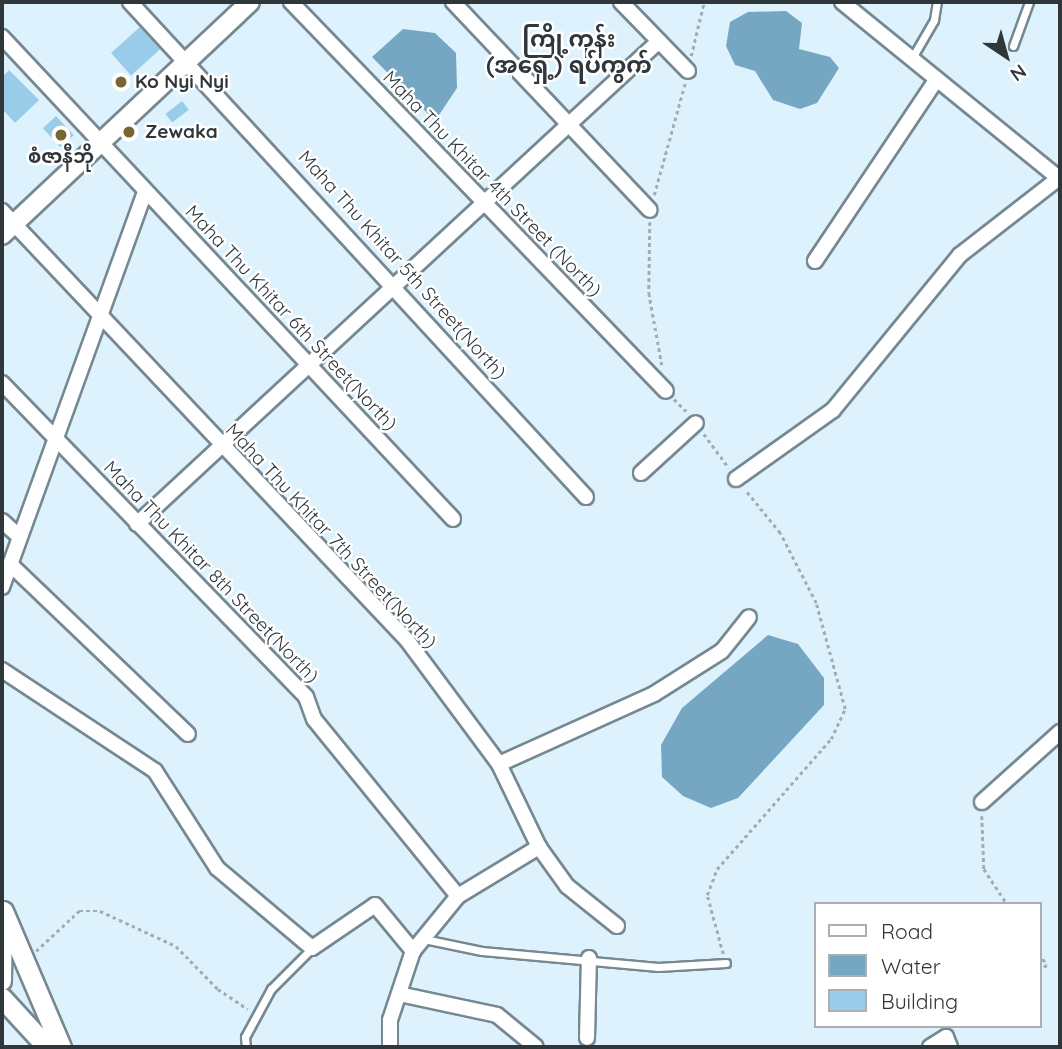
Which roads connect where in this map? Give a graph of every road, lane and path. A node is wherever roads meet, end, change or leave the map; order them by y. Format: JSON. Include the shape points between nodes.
{"nodes":[{"id":1,"x":130,"y":2,"type":"edge"},
{"id":2,"x":250,"y":2,"type":"edge"},
{"id":3,"x":291,"y":2,"type":"edge"},
{"id":4,"x":453,"y":2,"type":"edge"},
{"id":5,"x":621,"y":2,"type":"edge"},
{"id":6,"x":704,"y":2,"type":"edge"},
{"id":7,"x":842,"y":2,"type":"edge"},
{"id":8,"x":937,"y":2,"type":"edge"},
{"id":9,"x":1029,"y":2,"type":"edge"},
{"id":10,"x":2,"y":37,"type":"edge"},
{"id":11,"x":659,"y":41,"type":"junction"},
{"id":12,"x":1013,"y":47,"type":"dead end"},
{"id":13,"x":911,"y":59,"type":"junction"},
{"id":14,"x":188,"y":60,"type":"junction"},
{"id":15,"x":688,"y":71,"type":"junction"},
{"id":16,"x":937,"y":79,"type":"junction"},
{"id":17,"x":568,"y":125,"type":"junction"},
{"id":18,"x":101,"y":143,"type":"junction"},
{"id":19,"x":1060,"y":178,"type":"edge"},
{"id":20,"x":145,"y":191,"type":"junction"},
{"id":21,"x":483,"y":204,"type":"junction"},
{"id":22,"x":650,"y":210,"type":"junction"},
{"id":23,"x":6,"y":223,"type":"edge"},
{"id":24,"x":816,"y":261,"type":"dead end"},
{"id":25,"x":395,"y":285,"type":"junction"},
{"id":26,"x":100,"y":315,"type":"junction"},
{"id":27,"x":308,"y":365,"type":"junction"},
{"id":28,"x":2,"y":383,"type":"edge"},
{"id":29,"x":666,"y":391,"type":"junction"},
{"id":30,"x":696,"y":423,"type":"junction"},
{"id":31,"x":53,"y":436,"type":"junction"},
{"id":32,"x":220,"y":447,"type":"junction"},
{"id":33,"x":641,"y":473,"type":"dead end"},
{"id":34,"x":736,"y":479,"type":"junction"},
{"id":35,"x":586,"y":497,"type":"dead end"},
{"id":36,"x":453,"y":519,"type":"dead end"},
{"id":37,"x":2,"y":521,"type":"edge"},
{"id":38,"x":137,"y":524,"type":"junction"},
{"id":39,"x":20,"y":537,"type":"junction"},
{"id":40,"x":10,"y":564,"type":"junction"},
{"id":41,"x":2,"y":587,"type":"edge"},
{"id":42,"x":748,"y":617,"type":"dead end"},
{"id":43,"x":2,"y":670,"type":"edge"},
{"id":44,"x":1060,"y":732,"type":"edge"},
{"id":45,"x":188,"y":734,"type":"dead end"},
{"id":46,"x":499,"y":764,"type":"junction"},
{"id":47,"x":982,"y":802,"type":"joint"},
{"id":48,"x":538,"y":847,"type":"junction"},
{"id":49,"x":458,"y":896,"type":"junction"},
{"id":50,"x":1006,"y":902,"type":"edge"},
{"id":51,"x":2,"y":909,"type":"edge"},
{"id":52,"x":617,"y":926,"type":"dead end"},
{"id":53,"x":418,"y":945,"type":"junction"},
{"id":54,"x":312,"y":948,"type":"junction"},
{"id":55,"x":1041,"y":956,"type":"edge"},
{"id":56,"x":589,"y":958,"type":"junction"},
{"id":57,"x":26,"y":960,"type":"junction"},
{"id":58,"x":726,"y":963,"type":"joint"},
{"id":59,"x":1041,"y":970,"type":"edge"},
{"id":60,"x":2,"y":981,"type":"edge"},
{"id":61,"x":399,"y":994,"type":"junction"},
{"id":62,"x":2,"y":998,"type":"edge"},
{"id":63,"x":257,"y":1015,"type":"junction"},
{"id":64,"x":587,"y":1038,"type":"dead end"},
{"id":65,"x":47,"y":1047,"type":"edge"},
{"id":66,"x":61,"y":1047,"type":"edge"},
{"id":67,"x":246,"y":1047,"type":"edge"},
{"id":68,"x":390,"y":1047,"type":"edge"},
{"id":69,"x":536,"y":1047,"type":"edge"},
{"id":70,"x":930,"y":1047,"type":"edge"},
{"id":71,"x":950,"y":1047,"type":"edge"}],
"edges":[{"from":1,"to":14,"type":"street","name":"Maha Thu Khitar 5th Street(North)"},
{"from":2,"to":14,"type":"street"},
{"from":3,"to":21,"type":"street","name":"Maha Thu Khitar 4th Street (North)"},
{"from":4,"to":17,"type":"street"},
{"from":5,"to":11,"type":"street"},
{"from":6,"to":15,"type":"path"},
{"from":7,"to":13,"type":"street"},
{"from":8,"to":13,"type":"lane","via":[[934,20]]},
{"from":9,"to":12,"type":"lane"},
{"from":10,"to":18,"type":"street","name":"Maha Thu Khitar 6th Street(North)"},
{"from":11,"to":15,"type":"street"},
{"from":11,"to":17,"type":"street"},
{"from":13,"to":16,"type":"street"},
{"from":14,"to":18,"type":"street"},
{"from":14,"to":25,"type":"street","name":"Maha Thu Khitar 5th Street(North)"},
{"from":15,"to":22,"type":"path"},
{"from":16,"to":19,"type":"street"},
{"from":16,"to":24,"type":"street"},
{"from":17,"to":21,"type":"street"},
{"from":17,"to":22,"type":"street"},
{"from":18,"to":20,"type":"street","name":"Maha Thu Khitar 6th Street(North)"},
{"from":18,"to":23,"type":"street"},
{"from":19,"to":34,"type":"street","via":[[960,255],[833,410]]},
{"from":20,"to":26,"type":"street"},
{"from":20,"to":27,"type":"street","name":"Maha Thu Khitar 6th Street(North)"},
{"from":21,"to":25,"type":"street"},
{"from":21,"to":29,"type":"street","name":"Maha Thu Khitar 4th Street (North)"},
{"from":22,"to":29,"type":"path","via":[[649,293]]},
{"from":23,"to":26,"type":"street","name":"Maha Thu Khitar 7th Street(North)"},
{"from":25,"to":27,"type":"street"},
{"from":25,"to":35,"type":"street","name":"Maha Thu Khitar 5th Street(North)"},
{"from":26,"to":31,"type":"street"},
{"from":26,"to":32,"type":"street","name":"Maha Thu Khitar 7th Street(North)"},
{"from":27,"to":32,"type":"street"},
{"from":27,"to":36,"type":"street","name":"Maha Thu Khitar 6th Street(North)"},
{"from":28,"to":31,"type":"street","name":"Maha Thu Khitar 8th Street(North)"},
{"from":29,"to":30,"type":"path"},
{"from":30,"to":33,"type":"street"},
{"from":30,"to":34,"type":"path"},
{"from":31,"to":38,"type":"street","name":"Maha Thu Khitar 8th Street(North)"},
{"from":31,"to":39,"type":"street"},
{"from":32,"to":38,"type":"street"},
{"from":32,"to":46,"type":"street","name":"Maha Thu Khitar 7th Street(North)","via":[[407,640]]},
{"from":34,"to":58,"type":"path","via":[[780,533],[816,603],[845,709],[831,738],[717,869],[707,895]]},
{"from":37,"to":39,"type":"street"},
{"from":38,"to":49,"type":"street","name":"Maha Thu Khitar 8th Street(North)","via":[[306,697],[314,719]]},
{"from":39,"to":40,"type":"street"},
{"from":40,"to":41,"type":"street"},
{"from":40,"to":45,"type":"street"},
{"from":42,"to":46,"type":"street","via":[[722,651],[654,694]]},
{"from":43,"to":54,"type":"street","via":[[155,771],[217,868]]},
{"from":44,"to":47,"type":"street"},
{"from":46,"to":48,"type":"street","name":"Maha Thu Khitar 7th Street(North)"},
{"from":47,"to":50,"type":"path","via":[[984,869]]},
{"from":48,"to":49,"type":"street"},
{"from":48,"to":52,"type":"street","name":"Maha Thu Khitar 7th Street(North)","via":[[585,905]]},
{"from":49,"to":53,"type":"street"},
{"from":51,"to":57,"type":"main road"},
{"from":51,"to":60,"type":"street"},
{"from":53,"to":54,"type":"street","via":[[376,905]]},
{"from":53,"to":56,"type":"lane"},
{"from":53,"to":61,"type":"street"},
{"from":54,"to":63,"type":"lane","via":[[271,989]]},
{"from":55,"to":59,"type":"path","via":[[1047,965]]},
{"from":56,"to":58,"type":"lane","via":[[658,967]]},
{"from":56,"to":64,"type":"street"},
{"from":57,"to":63,"type":"path","via":[[79,911],[100,911],[176,946],[218,989]]},
{"from":57,"to":66,"type":"main road"},
{"from":61,"to":68,"type":"street","via":[[390,1020]]},
{"from":61,"to":69,"type":"street","via":[[497,1015]]},
{"from":62,"to":65,"type":"main road"},
{"from":63,"to":67,"type":"lane","via":[[245,1037]]},
{"from":70,"to":71,"type":"street","via":[[946,1037]]}]}
